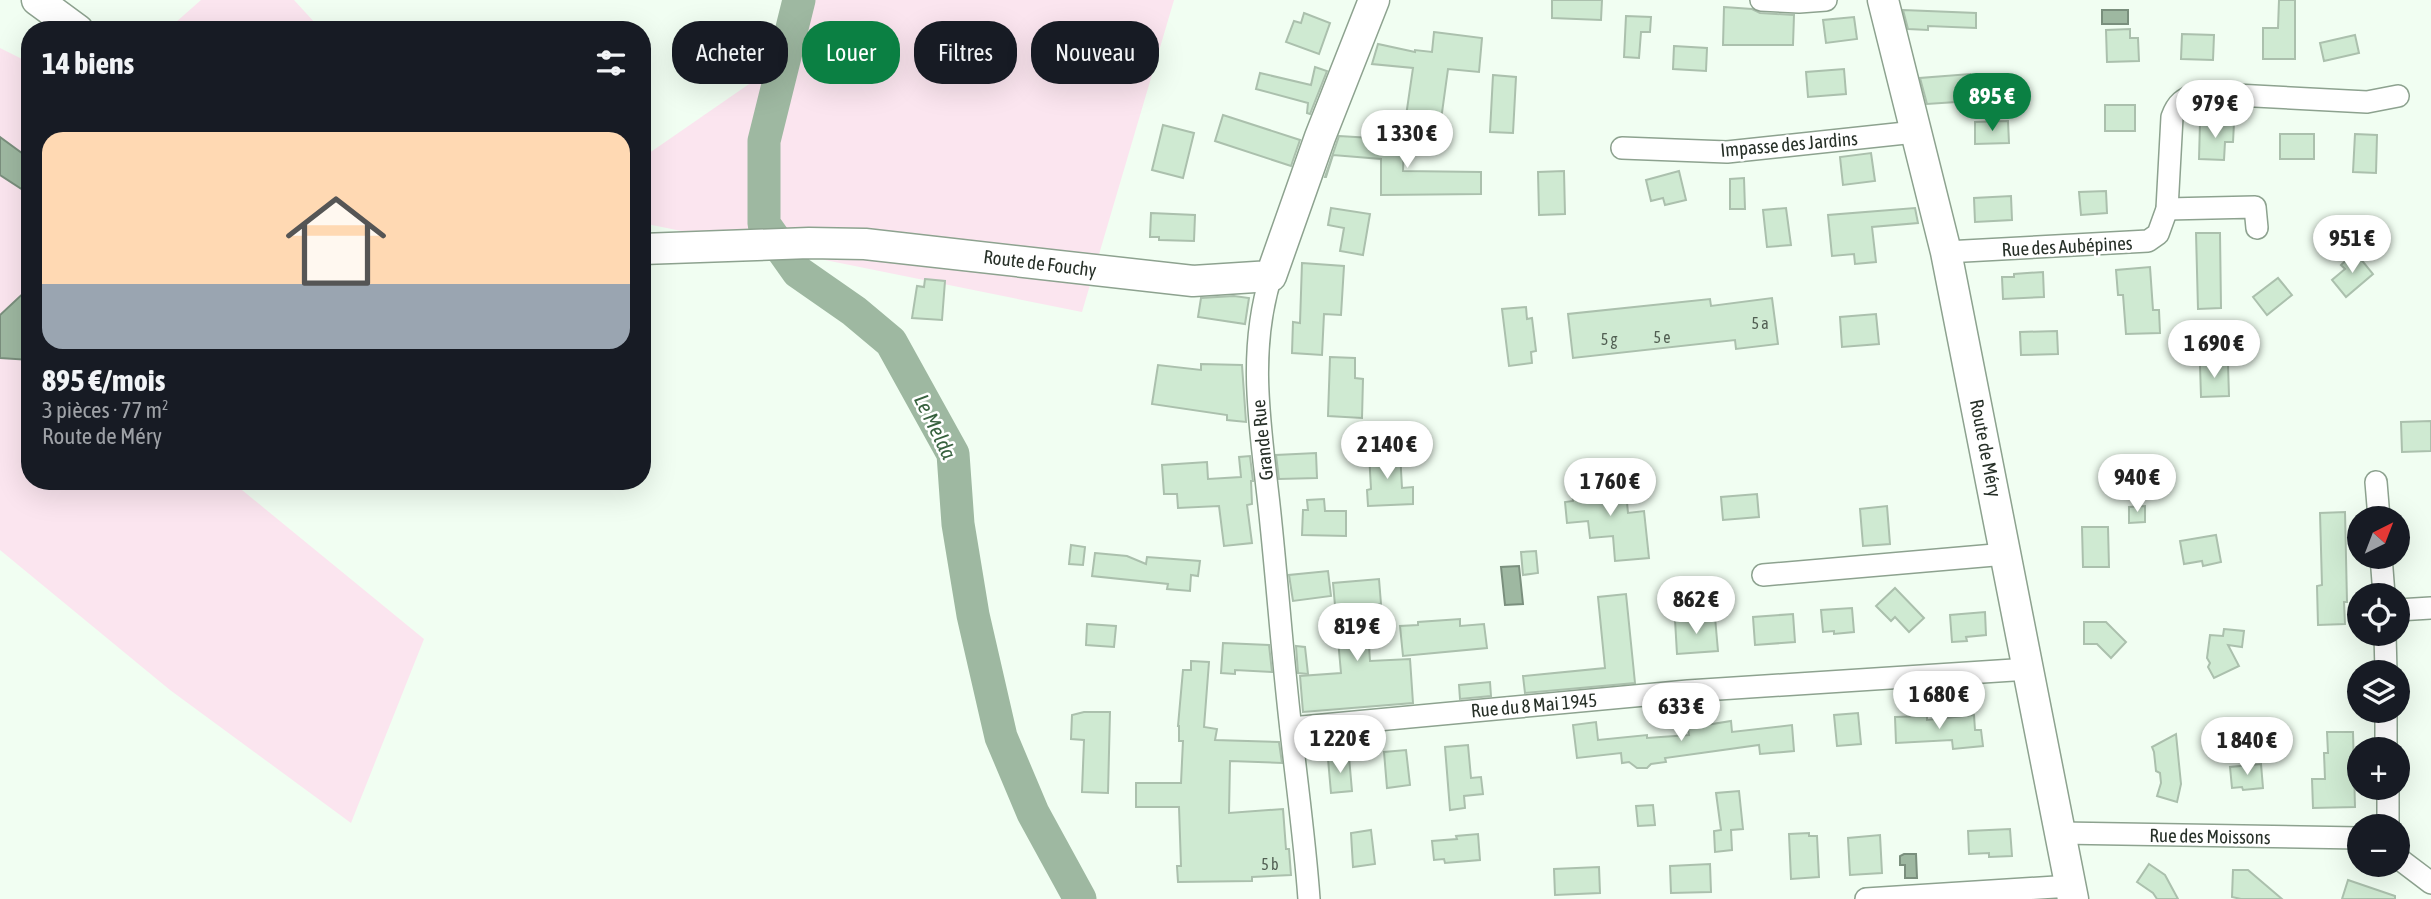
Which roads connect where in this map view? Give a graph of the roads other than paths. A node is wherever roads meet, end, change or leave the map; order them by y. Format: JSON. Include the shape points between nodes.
{"nodes":[{"id":1,"x":37,"y":0,"type":"edge"},
{"id":2,"x":1374,"y":0,"type":"edge"},
{"id":3,"x":1761,"y":0,"type":"edge"},
{"id":4,"x":1826,"y":0,"type":"edge"},
{"id":5,"x":1883,"y":0,"type":"edge"},
{"id":6,"x":66,"y":21,"type":"edge"},
{"id":7,"x":2398,"y":96,"type":"dead end"},
{"id":8,"x":1915,"y":132,"type":"junction"},
{"id":9,"x":1622,"y":148,"type":"dead end"},
{"id":10,"x":2167,"y":209,"type":"junction"},
{"id":11,"x":2257,"y":228,"type":"dead end"},
{"id":12,"x":651,"y":249,"type":"edge"},
{"id":13,"x":1946,"y":252,"type":"junction"},
{"id":14,"x":1270,"y":276,"type":"junction"},
{"id":15,"x":2376,"y":482,"type":"dead end"},
{"id":16,"x":2378,"y":506,"type":"edge"},
{"id":17,"x":2006,"y":554,"type":"junction"},
{"id":18,"x":1763,"y":575,"type":"dead end"},
{"id":19,"x":2431,"y":608,"type":"edge"},
{"id":20,"x":2410,"y":609,"type":"edge"},
{"id":21,"x":2029,"y":669,"type":"junction"},
{"id":22,"x":1291,"y":728,"type":"junction"},
{"id":23,"x":2061,"y":833,"type":"junction"},
{"id":24,"x":2347,"y":838,"type":"edge"},
{"id":25,"x":2410,"y":867,"type":"edge"},
{"id":26,"x":2431,"y":883,"type":"edge"},
{"id":27,"x":2072,"y":892,"type":"edge"},
{"id":28,"x":1309,"y":899,"type":"edge"},
{"id":29,"x":1866,"y":899,"type":"edge"}],
"edges":[{"from":1,"to":6,"type":"street"},
{"from":2,"to":14,"type":"street","name":"Grande Rue"},
{"from":3,"to":4,"type":"street"},
{"from":5,"to":8,"type":"street","name":"Route de Méry"},
{"from":7,"to":10,"type":"street","name":"Rue des Aubépines","via":[[2367,102],[2197,93],[2184,98],[2172,117]]},
{"from":8,"to":9,"type":"street","name":"Impasse des Jardins","via":[[1727,152]]},
{"from":8,"to":13,"type":"street","name":"Route de Méry"},
{"from":10,"to":11,"type":"street","via":[[2255,207]]},
{"from":10,"to":13,"type":"street","name":"Rue des Aubépines","via":[[2158,234],[2148,242]]},
{"from":12,"to":14,"type":"street","name":"Route de Fouchy","via":[[865,244],[1193,281]]},
{"from":13,"to":17,"type":"street","name":"Route de Méry"},
{"from":14,"to":22,"type":"street","name":"Grande Rue","via":[[1258,333],[1258,415]]},
{"from":15,"to":16,"type":"street"},
{"from":17,"to":18,"type":"street"},
{"from":17,"to":21,"type":"street","name":"Route de Méry"},
{"from":19,"to":20,"type":"street"},
{"from":21,"to":22,"type":"street","name":"Rue du 8 Mai 1945","via":[[1688,691]]},
{"from":21,"to":23,"type":"street","name":"Route de Méry"},
{"from":22,"to":28,"type":"street","name":"Grande Rue"},
{"from":23,"to":24,"type":"street","name":"Rue des Moissons"},
{"from":23,"to":27,"type":"street","name":"Route de Méry"},
{"from":25,"to":26,"type":"street"},
{"from":27,"to":29,"type":"street"}]}
